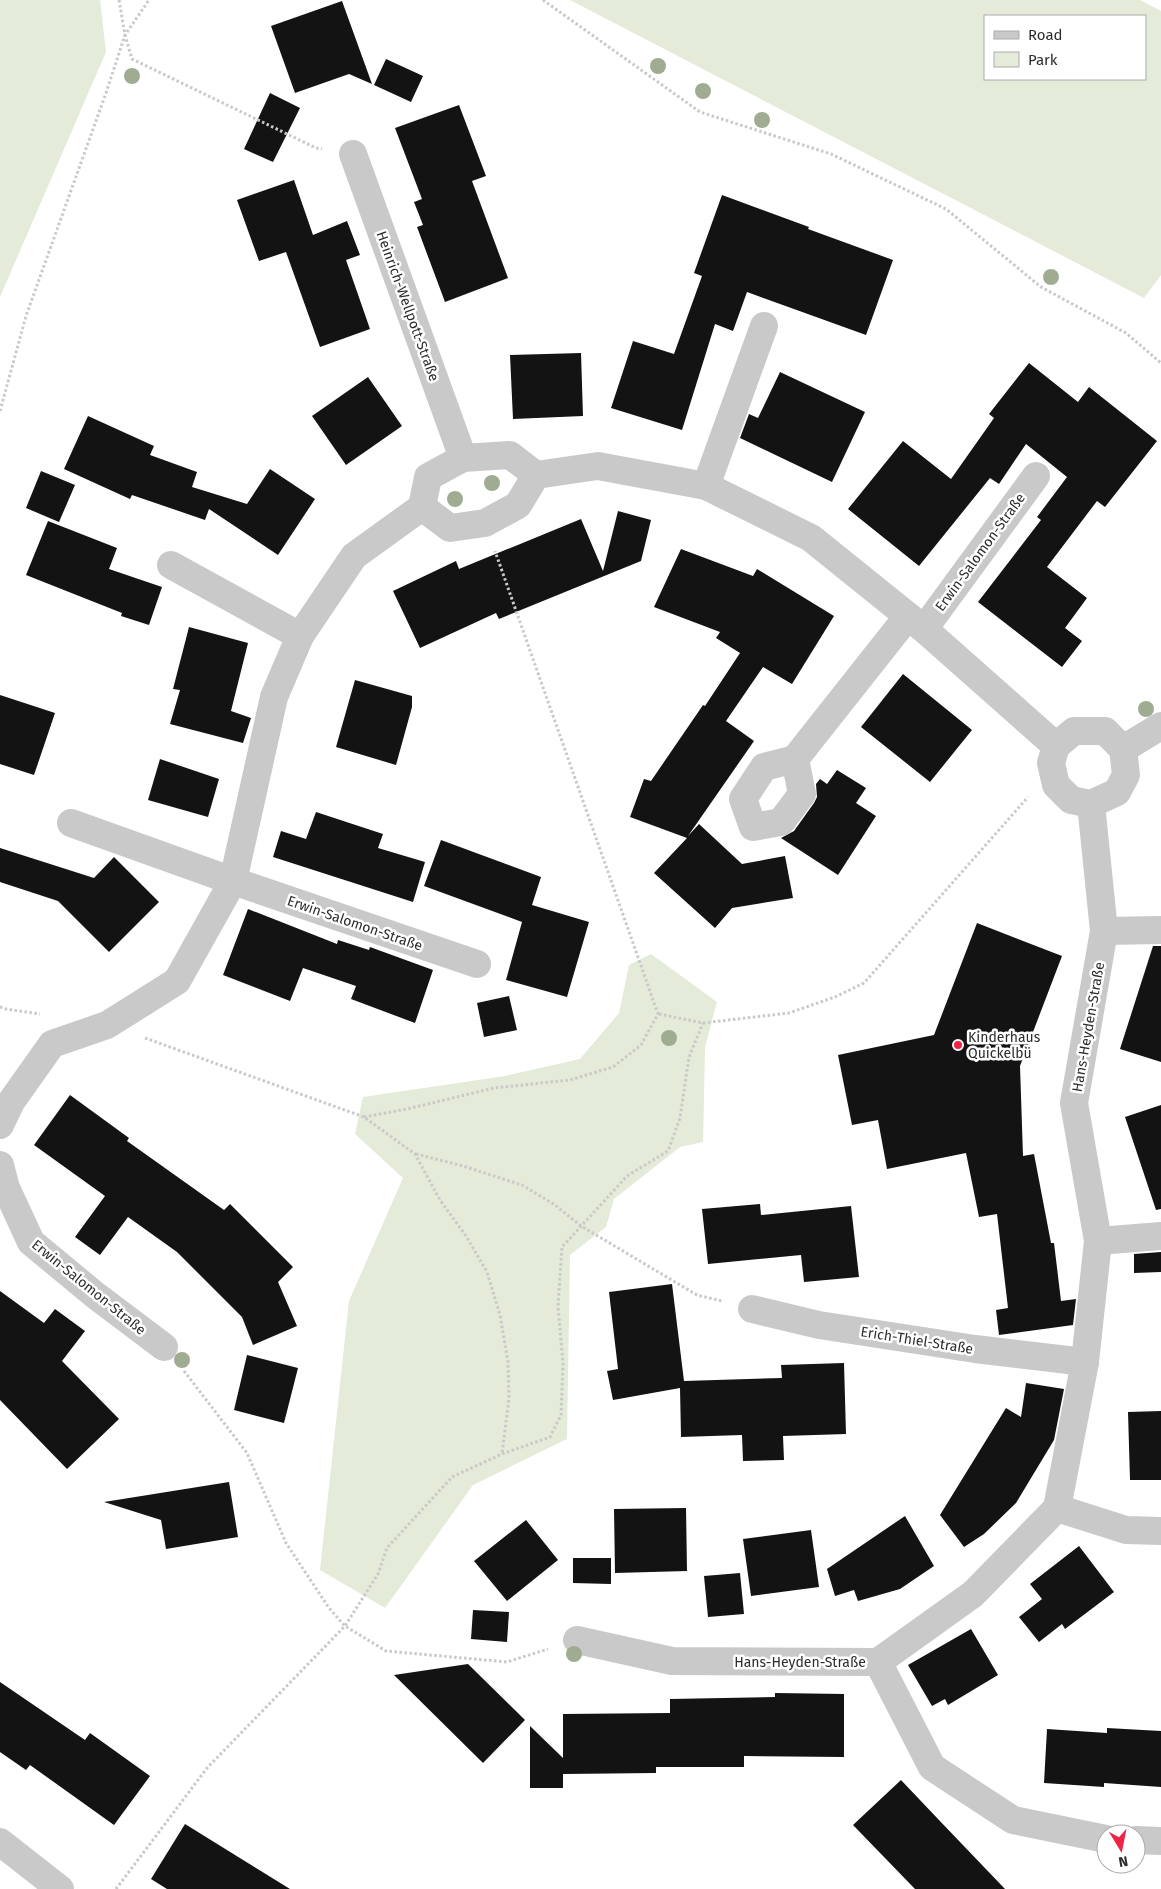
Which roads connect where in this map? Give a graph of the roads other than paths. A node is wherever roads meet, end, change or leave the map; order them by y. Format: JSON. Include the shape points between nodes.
{"nodes":[{"id":1,"x":353,"y":154,"type":"road end"},
{"id":2,"x":764,"y":326,"type":"dead end"},
{"id":3,"x":463,"y":458,"type":"junction"},
{"id":4,"x":536,"y":475,"type":"junction"},
{"id":5,"x":1036,"y":476,"type":"dead end"},
{"id":6,"x":706,"y":486,"type":"junction"},
{"id":7,"x":422,"y":507,"type":"junction"},
{"id":8,"x":170,"y":565,"type":"dead end"},
{"id":9,"x":916,"y":622,"type":"junction"},
{"id":10,"x":300,"y":636,"type":"junction"},
{"id":11,"x":1161,"y":726,"type":"edge"},
{"id":12,"x":1056,"y":746,"type":"junction"},
{"id":13,"x":1123,"y":749,"type":"junction"},
{"id":14,"x":795,"y":759,"type":"dead end"},
{"id":15,"x":1091,"y":804,"type":"junction"},
{"id":16,"x":71,"y":823,"type":"dead end"},
{"id":17,"x":233,"y":881,"type":"junction"},
{"id":18,"x":1161,"y":930,"type":"edge"},
{"id":19,"x":1104,"y":931,"type":"junction"},
{"id":20,"x":477,"y":964,"type":"dead end"},
{"id":21,"x":0,"y":1125,"type":"edge"},
{"id":22,"x":0,"y":1166,"type":"edge"},
{"id":23,"x":1161,"y":1236,"type":"edge"},
{"id":24,"x":1098,"y":1241,"type":"junction"},
{"id":25,"x":752,"y":1309,"type":"road end"},
{"id":26,"x":164,"y":1346,"type":"road end"},
{"id":27,"x":1085,"y":1362,"type":"junction"},
{"id":28,"x":1057,"y":1508,"type":"junction"},
{"id":29,"x":1161,"y":1531,"type":"edge"},
{"id":30,"x":577,"y":1640,"type":"road end"},
{"id":31,"x":878,"y":1662,"type":"junction"},
{"id":32,"x":1096,"y":1837,"type":"edge"},
{"id":33,"x":1146,"y":1841,"type":"edge"},
{"id":34,"x":0,"y":1842,"type":"edge"},
{"id":35,"x":1161,"y":1842,"type":"edge"},
{"id":36,"x":60,"y":1889,"type":"edge"}],
"edges":[{"from":1,"to":3,"type":"street","name":"Heinrich-Wellpott-Straße"},
{"from":2,"to":6,"type":"street"},
{"from":3,"to":4,"type":"street","via":[[510,455]]},
{"from":3,"to":7,"type":"street","via":[[428,477]]},
{"from":4,"to":6,"type":"street","via":[[598,466]]},
{"from":4,"to":7,"type":"street","via":[[518,505],[485,522],[450,528]]},
{"from":5,"to":9,"type":"street","name":"Erwin-Salomon-Straße"},
{"from":6,"to":9,"type":"street","via":[[811,538]]},
{"from":7,"to":10,"type":"street","via":[[354,556]]},
{"from":8,"to":10,"type":"street"},
{"from":9,"to":12,"type":"street"},
{"from":9,"to":14,"type":"street","name":"Erwin-Salomon-Straße"},
{"from":10,"to":17,"type":"street","via":[[274,697]]},
{"from":11,"to":13,"type":"street"},
{"from":12,"to":13,"type":"street","via":[[1074,731],[1105,731]]},
{"from":12,"to":15,"type":"street","via":[[1051,763],[1056,785],[1071,800]]},
{"from":13,"to":15,"type":"street","via":[[1126,775],[1117,792]]},
{"from":15,"to":19,"type":"street","name":"Hans-Heyden-Straße"},
{"from":16,"to":17,"type":"street","name":"Erwin-Salomon-Straße"},
{"from":17,"to":20,"type":"street","name":"Erwin-Salomon-Straße"},
{"from":17,"to":21,"type":"street","via":[[177,982],[107,1025],[52,1044],[11,1102]]},
{"from":18,"to":19,"type":"street"},
{"from":19,"to":24,"type":"street","name":"Hans-Heyden-Straße","via":[[1074,1103]]},
{"from":22,"to":26,"type":"street","name":"Erwin-Salomon-Straße","via":[[6,1188],[31,1242]]},
{"from":23,"to":24,"type":"street"},
{"from":24,"to":27,"type":"street","name":"Hans-Heyden-Straße"},
{"from":25,"to":27,"type":"street","name":"Erich-Thiel-Straße","via":[[819,1325]]},
{"from":27,"to":28,"type":"street","name":"Hans-Heyden-Straße"},
{"from":28,"to":29,"type":"street","via":[[1126,1530]]},
{"from":28,"to":31,"type":"street","name":"Hans-Heyden-Straße","via":[[974,1594]]},
{"from":30,"to":31,"type":"street","name":"Hans-Heyden-Straße","via":[[672,1661]]},
{"from":31,"to":32,"type":"street","via":[[932,1767],[1013,1820]]},
{"from":33,"to":35,"type":"street"},
{"from":34,"to":36,"type":"street"}]}
